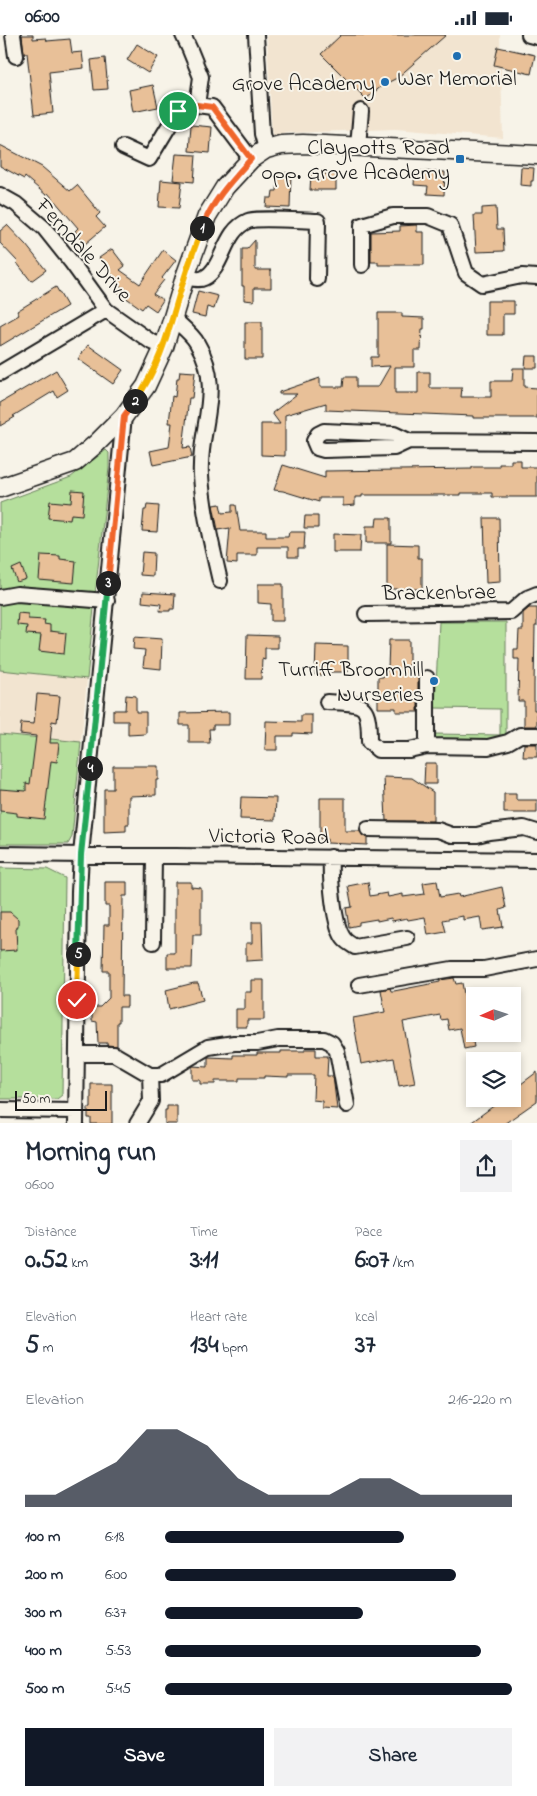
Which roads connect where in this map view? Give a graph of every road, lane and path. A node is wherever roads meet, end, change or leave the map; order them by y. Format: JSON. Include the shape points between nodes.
{"nodes":[{"id":1,"x":13,"y":35,"type":"edge"},
{"id":2,"x":183,"y":35,"type":"edge"},
{"id":3,"x":256,"y":35,"type":"edge"},
{"id":4,"x":529,"y":35,"type":"edge"},
{"id":5,"x":537,"y":37,"type":"edge"},
{"id":6,"x":16,"y":56,"type":"dead end"},
{"id":7,"x":197,"y":105,"type":"junction"},
{"id":8,"x":361,"y":111,"type":"dead end"},
{"id":9,"x":358,"y":146,"type":"junction"},
{"id":10,"x":123,"y":147,"type":"dead end"},
{"id":11,"x":266,"y":149,"type":"junction"},
{"id":12,"x":537,"y":155,"type":"edge"},
{"id":13,"x":251,"y":159,"type":"junction"},
{"id":14,"x":0,"y":195,"type":"edge"},
{"id":15,"x":362,"y":265,"type":"dead end"},
{"id":16,"x":185,"y":277,"type":"junction"},
{"id":17,"x":537,"y":277,"type":"edge"},
{"id":18,"x":318,"y":279,"type":"dead end"},
{"id":19,"x":106,"y":310,"type":"junction"},
{"id":20,"x":173,"y":318,"type":"junction"},
{"id":21,"x":164,"y":347,"type":"junction"},
{"id":22,"x":0,"y":373,"type":"edge"},
{"id":23,"x":124,"y":416,"type":"junction"},
{"id":24,"x":409,"y":441,"type":"junction"},
{"id":25,"x":537,"y":442,"type":"edge"},
{"id":26,"x":0,"y":488,"type":"edge"},
{"id":27,"x":220,"y":581,"type":"dead end"},
{"id":28,"x":537,"y":594,"type":"edge"},
{"id":29,"x":0,"y":597,"type":"edge"},
{"id":30,"x":107,"y":601,"type":"junction"},
{"id":31,"x":366,"y":614,"type":"dead end"},
{"id":32,"x":427,"y":678,"type":"dead end"},
{"id":33,"x":326,"y":702,"type":"dead end"},
{"id":34,"x":537,"y":735,"type":"edge"},
{"id":35,"x":427,"y":746,"type":"junction"},
{"id":36,"x":368,"y":829,"type":"dead end"},
{"id":37,"x":537,"y":832,"type":"edge"},
{"id":38,"x":0,"y":854,"type":"edge"},
{"id":39,"x":81,"y":855,"type":"junction"},
{"id":40,"x":154,"y":856,"type":"junction"},
{"id":41,"x":331,"y":857,"type":"junction"},
{"id":42,"x":537,"y":860,"type":"edge"},
{"id":43,"x":407,"y":938,"type":"dead end"},
{"id":44,"x":153,"y":943,"type":"dead end"},
{"id":45,"x":537,"y":959,"type":"edge"},
{"id":46,"x":359,"y":985,"type":"dead end"},
{"id":47,"x":76,"y":1054,"type":"junction"},
{"id":48,"x":150,"y":1075,"type":"junction"},
{"id":49,"x":347,"y":1105,"type":"dead end"},
{"id":50,"x":0,"y":1110,"type":"edge"},
{"id":51,"x":76,"y":1117,"type":"edge"},
{"id":52,"x":137,"y":1123,"type":"edge"}],
"edges":[{"from":1,"to":6,"type":"street"},
{"from":2,"to":7,"type":"street","via":[[200,77]]},
{"from":3,"to":11,"type":"street","via":[[262,133]]},
{"from":4,"to":5,"type":"street"},
{"from":7,"to":10,"type":"street","via":[[178,111],[149,159]]},
{"from":7,"to":13,"type":"street","via":[[212,107]]},
{"from":8,"to":9,"type":"street"},
{"from":9,"to":11,"type":"main road","via":[[303,144]]},
{"from":9,"to":12,"type":"main road"},
{"from":11,"to":13,"type":"main road"},
{"from":13,"to":16,"type":"main road","via":[[225,187],[207,216]]},
{"from":14,"to":19,"type":"street","name":"Ferndale Drive","via":[[44,227]]},
{"from":15,"to":17,"type":"street","via":[[362,225],[393,216],[428,216],[450,225],[466,273],[482,284],[522,276]]},
{"from":16,"to":18,"type":"street","via":[[204,278],[235,228],[250,220],[318,221]]},
{"from":16,"to":20,"type":"main road"},
{"from":19,"to":21,"type":"street","name":"Ferndale Drive"},
{"from":19,"to":22,"type":"street"},
{"from":20,"to":21,"type":"main road"},
{"from":20,"to":27,"type":"street","via":[[197,342],[208,368],[211,397],[201,473],[209,533]]},
{"from":21,"to":23,"type":"main road","via":[[146,386]]},
{"from":23,"to":26,"type":"main road","via":[[75,462]]},
{"from":23,"to":30,"type":"street"},
{"from":24,"to":24,"type":"street","via":[[394,447],[324,450],[317,448],[314,441],[324,431],[394,434]]},
{"from":24,"to":25,"type":"street"},
{"from":28,"to":31,"type":"street","name":"Brackenbrae","via":[[527,597],[511,612]]},
{"from":29,"to":30,"type":"street","via":[[17,594]]},
{"from":30,"to":39,"type":"street"},
{"from":32,"to":35,"type":"street"},
{"from":33,"to":35,"type":"street","via":[[356,703],[365,708],[369,718],[369,742],[378,750],[409,750]]},
{"from":34,"to":35,"type":"street","via":[[520,735],[488,747]]},
{"from":36,"to":37,"type":"street","via":[[438,831],[452,835],[524,828]]},
{"from":38,"to":39,"type":"street","name":"Victoria Road"},
{"from":39,"to":40,"type":"street","name":"Victoria Road"},
{"from":39,"to":47,"type":"street"},
{"from":40,"to":41,"type":"street","name":"Victoria Road"},
{"from":40,"to":44,"type":"street"},
{"from":41,"to":42,"type":"street","name":"Victoria Road"},
{"from":41,"to":43,"type":"street","via":[[330,875],[337,921],[344,939],[355,947]]},
{"from":45,"to":46,"type":"street"},
{"from":47,"to":48,"type":"street","via":[[114,1054]]},
{"from":47,"to":51,"type":"street"},
{"from":48,"to":49,"type":"street","via":[[161,1075],[208,1047],[278,1039],[324,1039],[337,1051]]},
{"from":48,"to":52,"type":"street","via":[[151,1101]]},
{"from":50,"to":51,"type":"street"}]}
